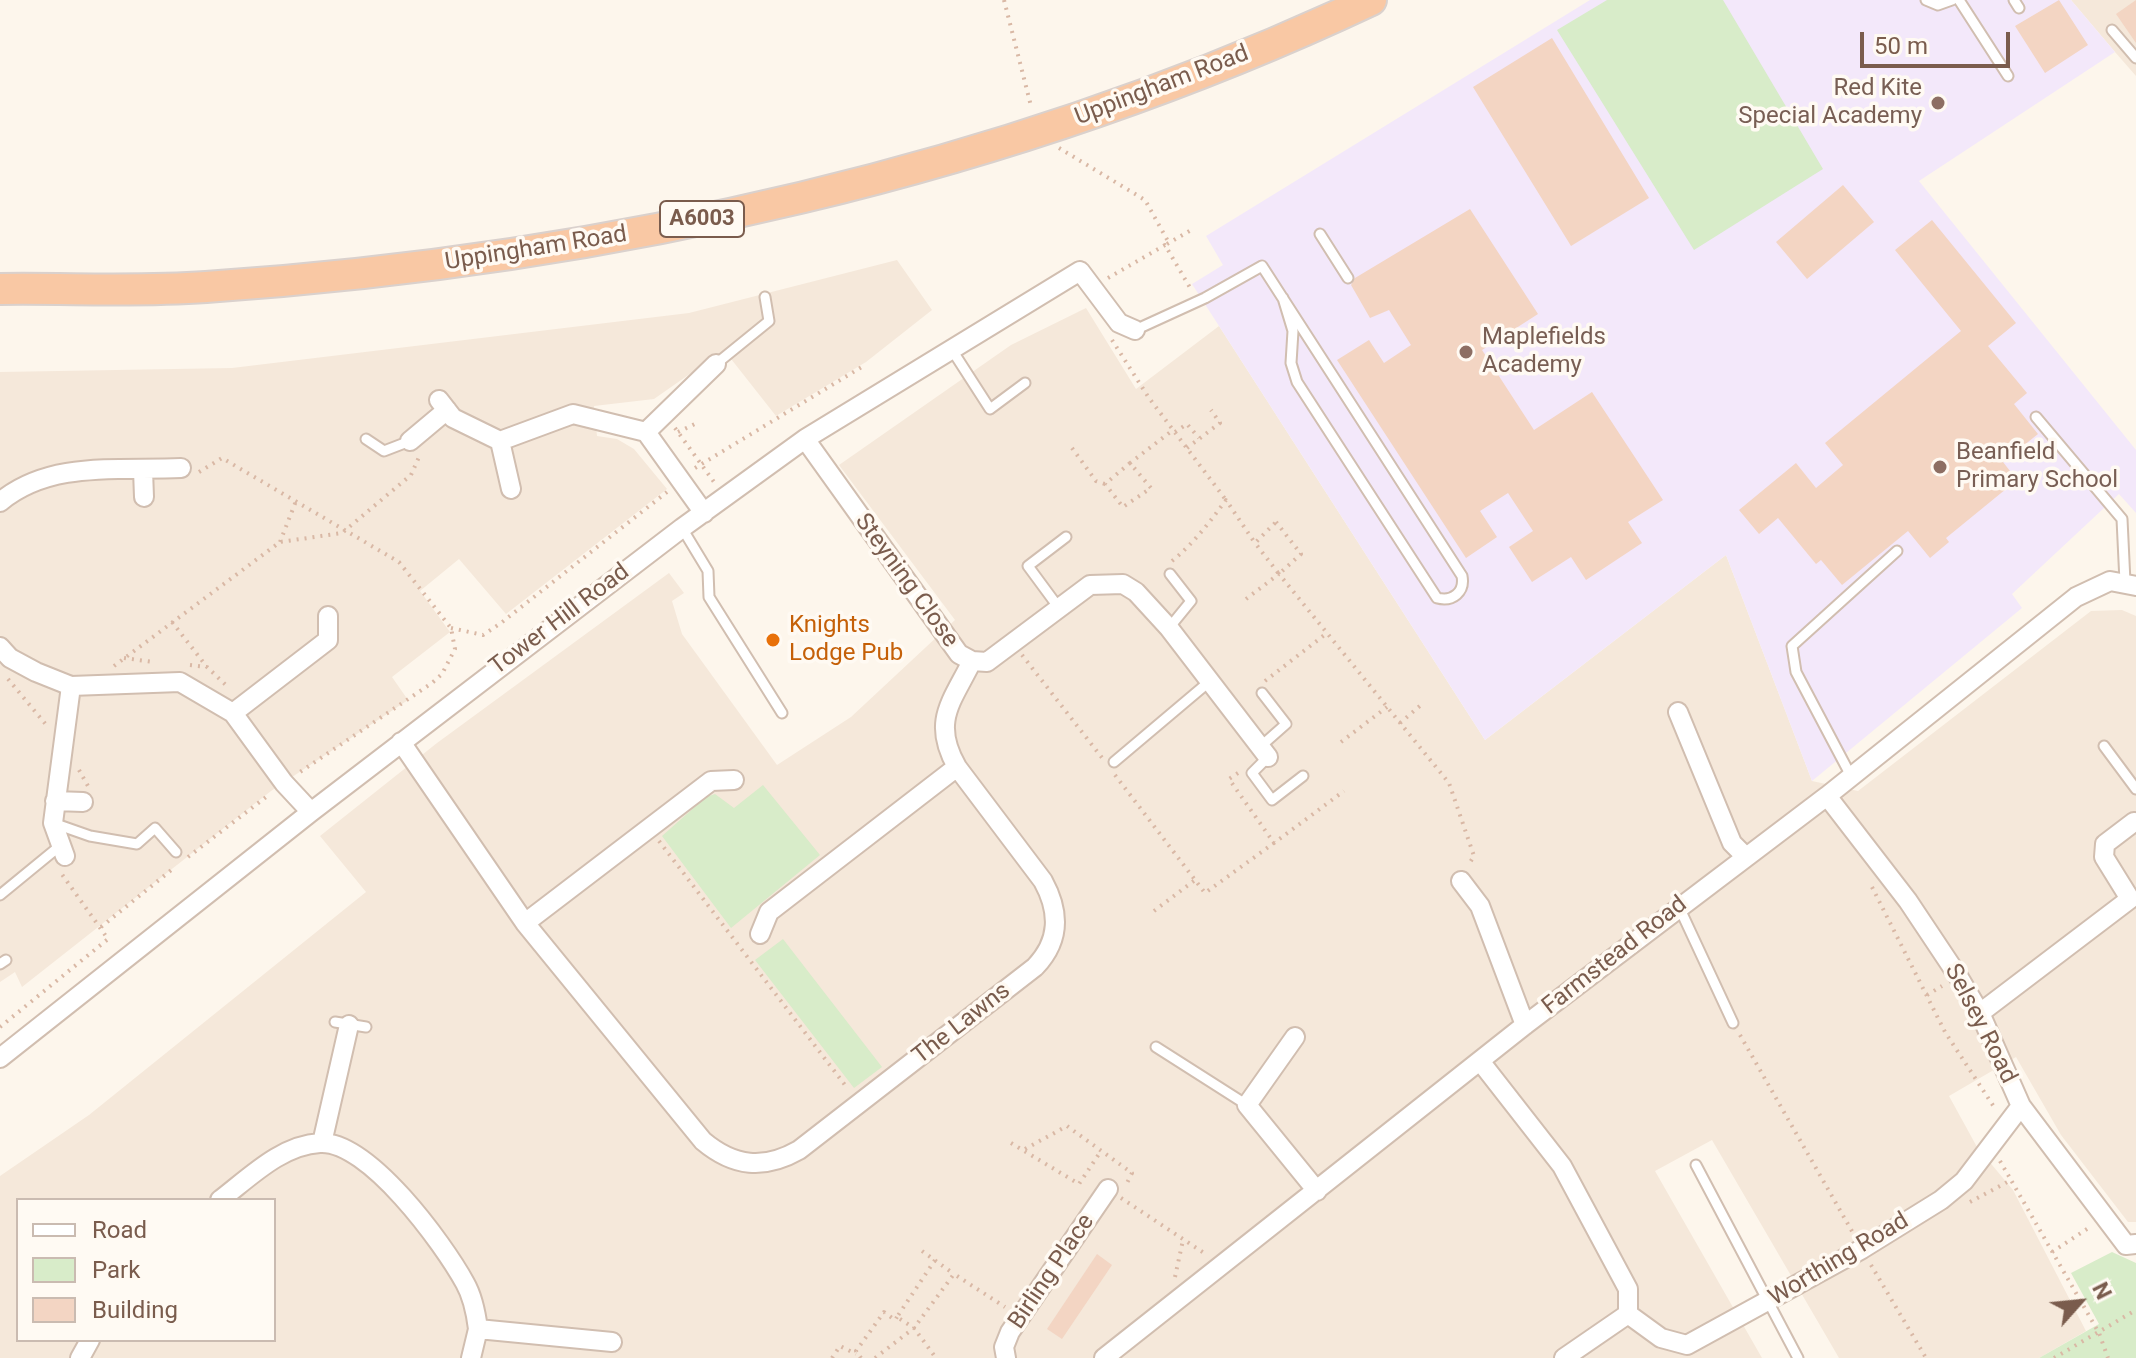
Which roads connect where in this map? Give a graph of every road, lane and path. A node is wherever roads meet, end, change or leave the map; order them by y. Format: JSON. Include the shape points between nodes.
{"nodes":[{"id":1,"x":1004,"y":0,"type":"edge"},
{"id":2,"x":1371,"y":0,"type":"edge"},
{"id":3,"x":1926,"y":0,"type":"edge"},
{"id":4,"x":1952,"y":0,"type":"edge"},
{"id":5,"x":1959,"y":0,"type":"edge"},
{"id":6,"x":2112,"y":30,"type":"dead end"},
{"id":7,"x":2136,"y":58,"type":"edge"},
{"id":8,"x":2008,"y":76,"type":"dead end"},
{"id":9,"x":1040,"y":131,"type":"junction"},
{"id":10,"x":1191,"y":230,"type":"dead end"},
{"id":11,"x":1320,"y":234,"type":"dead end"},
{"id":12,"x":1167,"y":244,"type":"junction"},
{"id":13,"x":1348,"y":278,"type":"dead end"},
{"id":14,"x":1092,"y":288,"type":"junction"},
{"id":15,"x":0,"y":289,"type":"edge"},
{"id":16,"x":765,"y":297,"type":"dead end"},
{"id":17,"x":1205,"y":298,"type":"junction"},
{"id":18,"x":1283,"y":298,"type":"junction"},
{"id":19,"x":1110,"y":312,"type":"junction"},
{"id":20,"x":1135,"y":330,"type":"joint"},
{"id":21,"x":952,"y":350,"type":"junction"},
{"id":22,"x":716,"y":364,"type":"joint"},
{"id":23,"x":865,"y":365,"type":"dead end"},
{"id":24,"x":1025,"y":383,"type":"dead end"},
{"id":25,"x":1211,"y":410,"type":"dead end"},
{"id":26,"x":665,"y":413,"type":"junction"},
{"id":27,"x":2036,"y":417,"type":"dead end"},
{"id":28,"x":697,"y":423,"type":"dead end"},
{"id":29,"x":1174,"y":431,"type":"junction"},
{"id":30,"x":646,"y":432,"type":"junction"},
{"id":31,"x":678,"y":432,"type":"junction"},
{"id":32,"x":366,"y":439,"type":"dead end"},
{"id":33,"x":805,"y":439,"type":"junction"},
{"id":34,"x":1199,"y":439,"type":"junction"},
{"id":35,"x":410,"y":441,"type":"junction"},
{"id":36,"x":500,"y":441,"type":"junction"},
{"id":37,"x":1072,"y":448,"type":"dead end"},
{"id":38,"x":1187,"y":448,"type":"junction"},
{"id":39,"x":1130,"y":463,"type":"junction"},
{"id":40,"x":700,"y":464,"type":"junction"},
{"id":41,"x":181,"y":468,"type":"joint"},
{"id":42,"x":143,"y":470,"type":"junction"},
{"id":43,"x":680,"y":480,"type":"junction"},
{"id":44,"x":1105,"y":484,"type":"junction"},
{"id":45,"x":511,"y":489,"type":"dead end"},
{"id":46,"x":144,"y":497,"type":"dead end"},
{"id":47,"x":726,"y":497,"type":"junction"},
{"id":48,"x":1226,"y":500,"type":"junction"},
{"id":49,"x":296,"y":501,"type":"junction"},
{"id":50,"x":0,"y":502,"type":"edge"},
{"id":51,"x":704,"y":513,"type":"junction"},
{"id":52,"x":682,"y":528,"type":"junction"},
{"id":53,"x":345,"y":530,"type":"junction"},
{"id":54,"x":1066,"y":537,"type":"dead end"},
{"id":55,"x":280,"y":542,"type":"junction"},
{"id":56,"x":1255,"y":543,"type":"junction"},
{"id":57,"x":1897,"y":551,"type":"dead end"},
{"id":58,"x":1167,"y":570,"type":"joint"},
{"id":59,"x":1279,"y":574,"type":"junction"},
{"id":60,"x":2130,"y":584,"type":"edge"},
{"id":61,"x":1246,"y":599,"type":"dead end"},
{"id":62,"x":1059,"y":608,"type":"junction"},
{"id":63,"x":328,"y":616,"type":"dead end"},
{"id":64,"x":172,"y":622,"type":"junction"},
{"id":65,"x":451,"y":628,"type":"junction"},
{"id":66,"x":1169,"y":628,"type":"junction"},
{"id":67,"x":1327,"y":633,"type":"junction"},
{"id":68,"x":328,"y":640,"type":"junction"},
{"id":69,"x":1014,"y":645,"type":"junction"},
{"id":70,"x":0,"y":647,"type":"edge"},
{"id":71,"x":346,"y":648,"type":"dead end"},
{"id":72,"x":972,"y":661,"type":"junction"},
{"id":73,"x":1210,"y":681,"type":"junction"},
{"id":74,"x":77,"y":687,"type":"junction"},
{"id":75,"x":1262,"y":693,"type":"dead end"},
{"id":76,"x":1421,"y":705,"type":"dead end"},
{"id":77,"x":1387,"y":707,"type":"junction"},
{"id":78,"x":239,"y":708,"type":"junction"},
{"id":79,"x":1230,"y":708,"type":"junction"},
{"id":80,"x":1678,"y":712,"type":"dead end"},
{"id":81,"x":782,"y":713,"type":"dead end"},
{"id":82,"x":1400,"y":723,"type":"junction"},
{"id":83,"x":401,"y":742,"type":"junction"},
{"id":84,"x":1341,"y":742,"type":"dead end"},
{"id":85,"x":2104,"y":746,"type":"dead end"},
{"id":86,"x":1264,"y":752,"type":"junction"},
{"id":87,"x":1114,"y":762,"type":"dead end"},
{"id":88,"x":957,"y":767,"type":"junction"},
{"id":89,"x":1303,"y":776,"type":"dead end"},
{"id":90,"x":1851,"y":776,"type":"junction"},
{"id":91,"x":734,"y":780,"type":"dead end"},
{"id":92,"x":284,"y":783,"type":"junction"},
{"id":93,"x":2136,"y":789,"type":"edge"},
{"id":94,"x":1827,"y":796,"type":"junction"},
{"id":95,"x":55,"y":801,"type":"junction"},
{"id":96,"x":83,"y":802,"type":"dead end"},
{"id":97,"x":311,"y":812,"type":"junction"},
{"id":98,"x":2135,"y":821,"type":"edge"},
{"id":99,"x":53,"y":823,"type":"junction"},
{"id":100,"x":648,"y":827,"type":"junction"},
{"id":101,"x":1274,"y":843,"type":"dead end"},
{"id":102,"x":63,"y":850,"type":"junction"},
{"id":103,"x":1867,"y":850,"type":"junction"},
{"id":104,"x":176,"y":852,"type":"dead end"},
{"id":105,"x":1745,"y":856,"type":"junction"},
{"id":106,"x":1195,"y":880,"type":"junction"},
{"id":107,"x":1461,"y":881,"type":"joint"},
{"id":108,"x":0,"y":895,"type":"edge"},
{"id":109,"x":2133,"y":903,"type":"edge"},
{"id":110,"x":1679,"y":907,"type":"junction"},
{"id":111,"x":1154,"y":911,"type":"dead end"},
{"id":112,"x":525,"y":923,"type":"junction"},
{"id":113,"x":760,"y":934,"type":"dead end"},
{"id":114,"x":1980,"y":1013,"type":"junction"},
{"id":115,"x":1733,"y":1023,"type":"joint"},
{"id":116,"x":350,"y":1025,"type":"dead end"},
{"id":117,"x":1525,"y":1025,"type":"junction"},
{"id":118,"x":0,"y":1027,"type":"edge"},
{"id":119,"x":1295,"y":1037,"type":"dead end"},
{"id":120,"x":1156,"y":1047,"type":"dead end"},
{"id":121,"x":0,"y":1058,"type":"edge"},
{"id":122,"x":1480,"y":1061,"type":"junction"},
{"id":123,"x":859,"y":1103,"type":"junction"},
{"id":124,"x":1247,"y":1105,"type":"junction"},
{"id":125,"x":2021,"y":1106,"type":"junction"},
{"id":126,"x":2008,"y":1124,"type":"junction"},
{"id":127,"x":322,"y":1143,"type":"junction"},
{"id":128,"x":1011,"y":1143,"type":"dead end"},
{"id":129,"x":1025,"y":1149,"type":"junction"},
{"id":130,"x":1101,"y":1151,"type":"junction"},
{"id":131,"x":1696,"y":1165,"type":"dead end"},
{"id":132,"x":1108,"y":1189,"type":"dead end"},
{"id":133,"x":1317,"y":1191,"type":"junction"},
{"id":134,"x":223,"y":1198,"type":"edge"},
{"id":135,"x":1959,"y":1208,"type":"dead end"},
{"id":136,"x":2105,"y":1217,"type":"junction"},
{"id":137,"x":1183,"y":1240,"type":"junction"},
{"id":138,"x":2136,"y":1244,"type":"edge"},
{"id":139,"x":1862,"y":1249,"type":"junction"},
{"id":140,"x":922,"y":1251,"type":"dead end"},
{"id":141,"x":2052,"y":1252,"type":"junction"},
{"id":142,"x":935,"y":1260,"type":"junction"},
{"id":143,"x":1219,"y":1269,"type":"junction"},
{"id":144,"x":954,"y":1274,"type":"junction"},
{"id":145,"x":1186,"y":1295,"type":"junction"},
{"id":146,"x":1766,"y":1303,"type":"junction"},
{"id":147,"x":2136,"y":1310,"type":"edge"},
{"id":148,"x":1628,"y":1314,"type":"junction"},
{"id":149,"x":897,"y":1317,"type":"junction"},
{"id":150,"x":1020,"y":1317,"type":"junction"},
{"id":151,"x":914,"y":1328,"type":"junction"},
{"id":152,"x":478,"y":1329,"type":"junction"},
{"id":153,"x":2099,"y":1333,"type":"junction"},
{"id":154,"x":612,"y":1341,"type":"edge"},
{"id":155,"x":860,"y":1356,"type":"edge"},
{"id":156,"x":471,"y":1358,"type":"edge"},
{"id":157,"x":832,"y":1358,"type":"edge"},
{"id":158,"x":875,"y":1358,"type":"edge"},
{"id":159,"x":936,"y":1358,"type":"edge"},
{"id":160,"x":1006,"y":1358,"type":"edge"},
{"id":161,"x":1104,"y":1358,"type":"edge"},
{"id":162,"x":1564,"y":1358,"type":"edge"},
{"id":163,"x":1798,"y":1358,"type":"edge"},
{"id":164,"x":1926,"y":1358,"type":"edge"},
{"id":165,"x":2054,"y":1358,"type":"edge"},
{"id":166,"x":2108,"y":1358,"type":"edge"}],
"edges":[{"from":1,"to":9,"type":"path"},
{"from":2,"to":9,"type":"highway","name":"Uppingham Road","number":"A6003"},
{"from":3,"to":4,"type":"lane","via":[[1938,5]]},
{"from":5,"to":8,"type":"lane"},
{"from":6,"to":7,"type":"lane"},
{"from":9,"to":12,"type":"path","via":[[1145,200]]},
{"from":9,"to":15,"type":"highway","name":"Uppingham Road","number":"A6003","via":[[794,200],[658,229],[426,267],[203,287]]},
{"from":10,"to":12,"type":"path"},
{"from":11,"to":13,"type":"lane"},
{"from":12,"to":14,"type":"path"},
{"from":12,"to":17,"type":"path","via":[[1192,291]]},
{"from":14,"to":19,"type":"street"},
{"from":14,"to":21,"type":"street","name":"Tower Hill Road","via":[[1080,271]]},
{"from":16,"to":22,"type":"lane","via":[[769,321]]},
{"from":17,"to":18,"type":"lane","via":[[1262,266]]},
{"from":17,"to":20,"type":"lane"},
{"from":18,"to":18,"type":"lane","via":[[1462,576],[1457,596],[1437,598],[1297,382],[1291,363],[1293,331]]},
{"from":19,"to":20,"type":"street"},
{"from":19,"to":29,"type":"path","via":[[1101,323]]},
{"from":21,"to":24,"type":"lane","via":[[990,409]]},
{"from":21,"to":33,"type":"street","name":"Tower Hill Road"},
{"from":22,"to":26,"type":"street"},
{"from":23,"to":40,"type":"path"},
{"from":25,"to":34,"type":"path","via":[[1220,423]]},
{"from":26,"to":30,"type":"street"},
{"from":26,"to":31,"type":"path"},
{"from":27,"to":60,"type":"lane","via":[[2122,519]]},
{"from":28,"to":31,"type":"path"},
{"from":29,"to":34,"type":"path","via":[[1187,424]]},
{"from":29,"to":38,"type":"path"},
{"from":29,"to":39,"type":"path"},
{"from":30,"to":36,"type":"street","via":[[573,414]]},
{"from":30,"to":43,"type":"street"},
{"from":31,"to":40,"type":"path"},
{"from":32,"to":35,"type":"lane","via":[[384,451]]},
{"from":33,"to":47,"type":"street","name":"Tower Hill Road"},
{"from":33,"to":72,"type":"street","name":"Steyning Close","via":[[959,654]]},
{"from":34,"to":38,"type":"path"},
{"from":35,"to":36,"type":"street","via":[[443,405],[453,418]]},
{"from":35,"to":53,"type":"path","via":[[419,457],[411,475]]},
{"from":36,"to":45,"type":"street"},
{"from":37,"to":44,"type":"path","via":[[1096,481]]},
{"from":38,"to":48,"type":"path"},
{"from":39,"to":44,"type":"path"},
{"from":39,"to":44,"type":"path","via":[[1151,488],[1123,507]]},
{"from":40,"to":43,"type":"path"},
{"from":40,"to":47,"type":"path"},
{"from":41,"to":42,"type":"street"},
{"from":41,"to":49,"type":"path","via":[[197,473],[222,458]]},
{"from":42,"to":46,"type":"street"},
{"from":42,"to":50,"type":"street","via":[[77,471],[33,479]]},
{"from":43,"to":51,"type":"street"},
{"from":43,"to":65,"type":"path","via":[[483,635]]},
{"from":47,"to":51,"type":"street","name":"Tower Hill Road"},
{"from":48,"to":56,"type":"path"},
{"from":48,"to":58,"type":"path","via":[[1197,541]]},
{"from":49,"to":53,"type":"path"},
{"from":49,"to":55,"type":"path"},
{"from":51,"to":52,"type":"street","name":"Tower Hill Road"},
{"from":52,"to":81,"type":"lane","via":[[708,571],[709,597]]},
{"from":52,"to":83,"type":"street","name":"Tower Hill Road"},
{"from":53,"to":55,"type":"path"},
{"from":53,"to":65,"type":"path","via":[[399,562]]},
{"from":54,"to":62,"type":"lane","via":[[1028,566]]},
{"from":55,"to":64,"type":"path"},
{"from":56,"to":59,"type":"path"},
{"from":56,"to":59,"type":"path","via":[[1276,522],[1301,554]]},
{"from":57,"to":90,"type":"lane","via":[[1792,646],[1796,672]]},
{"from":58,"to":66,"type":"lane","via":[[1191,601]]},
{"from":59,"to":61,"type":"path"},
{"from":59,"to":67,"type":"path"},
{"from":60,"to":90,"type":"street","name":"Farmstead Road","via":[[2110,581],[2083,593]]},
{"from":62,"to":66,"type":"street","name":"Steyning Close","via":[[1090,585],[1123,584]]},
{"from":62,"to":69,"type":"street","name":"Steyning Close"},
{"from":63,"to":68,"type":"street"},
{"from":64,"to":74,"type":"path"},
{"from":64,"to":78,"type":"path"},
{"from":65,"to":92,"type":"path","via":[[455,649],[442,674]]},
{"from":66,"to":73,"type":"street","name":"Steyning Close"},
{"from":67,"to":77,"type":"path"},
{"from":67,"to":79,"type":"path"},
{"from":68,"to":71,"type":"street"},
{"from":68,"to":78,"type":"street"},
{"from":69,"to":72,"type":"street","name":"Steyning Close","via":[[987,662]]},
{"from":69,"to":106,"type":"path"},
{"from":70,"to":74,"type":"street","via":[[36,672]]},
{"from":72,"to":88,"type":"street","name":"The Lawns","via":[[947,709],[943,729]]},
{"from":73,"to":79,"type":"street","name":"Steyning Close"},
{"from":73,"to":87,"type":"lane"},
{"from":74,"to":78,"type":"street","via":[[180,682]]},
{"from":74,"to":95,"type":"street"},
{"from":75,"to":86,"type":"lane","via":[[1286,724]]},
{"from":76,"to":82,"type":"path"},
{"from":77,"to":82,"type":"path"},
{"from":77,"to":84,"type":"path"},
{"from":78,"to":92,"type":"street"},
{"from":79,"to":86,"type":"street","name":"Steyning Close"},
{"from":80,"to":105,"type":"street","via":[[1732,843]]},
{"from":82,"to":107,"type":"path","via":[[1449,783],[1474,856]]},
{"from":83,"to":97,"type":"street","name":"Tower Hill Road"},
{"from":83,"to":112,"type":"street","name":"The Lawns"},
{"from":85,"to":93,"type":"lane"},
{"from":86,"to":89,"type":"lane","via":[[1252,773],[1272,800]]},
{"from":88,"to":113,"type":"street","via":[[769,912]]},
{"from":88,"to":123,"type":"street","name":"The Lawns","via":[[1043,881],[1053,899],[1055,933],[1035,967]]},
{"from":90,"to":94,"type":"street","name":"Farmstead Road"},
{"from":91,"to":100,"type":"street","via":[[711,781]]},
{"from":92,"to":97,"type":"street"},
{"from":94,"to":103,"type":"street","name":"Selsey Road"},
{"from":94,"to":105,"type":"street","name":"Farmstead Road"},
{"from":95,"to":96,"type":"street"},
{"from":95,"to":99,"type":"street"},
{"from":97,"to":121,"type":"street","name":"Tower Hill Road"},
{"from":98,"to":109,"type":"street","via":[[2105,844],[2104,857]]},
{"from":99,"to":102,"type":"street"},
{"from":99,"to":104,"type":"lane","via":[[137,844],[155,828]]},
{"from":100,"to":112,"type":"street"},
{"from":100,"to":123,"type":"path"},
{"from":101,"to":106,"type":"path","via":[[1205,893]]},
{"from":102,"to":108,"type":"lane"},
{"from":102,"to":118,"type":"path","via":[[54,864],[108,939]]},
{"from":103,"to":114,"type":"street","name":"Selsey Road","via":[[1908,901]]},
{"from":103,"to":126,"type":"path","via":[[1860,864],[1945,1032]]},
{"from":105,"to":110,"type":"street","name":"Farmstead Road"},
{"from":106,"to":111,"type":"path"},
{"from":107,"to":117,"type":"street","via":[[1480,906]]},
{"from":109,"to":114,"type":"street"},
{"from":110,"to":115,"type":"lane"},
{"from":110,"to":117,"type":"street","name":"Farmstead Road"},
{"from":112,"to":123,"type":"street","name":"The Lawns","via":[[703,1141],[721,1155],[740,1163],[782,1160]]},
{"from":114,"to":125,"type":"street","name":"Selsey Road"},
{"from":115,"to":139,"type":"path"},
{"from":116,"to":127,"type":"street"},
{"from":117,"to":122,"type":"street","name":"Farmstead Road"},
{"from":119,"to":124,"type":"street"},
{"from":120,"to":124,"type":"lane"},
{"from":122,"to":133,"type":"street","name":"Farmstead Road"},
{"from":122,"to":148,"type":"street","via":[[1562,1166],[1628,1289]]},
{"from":124,"to":133,"type":"street"},
{"from":125,"to":126,"type":"street","name":"Worthing Road"},
{"from":125,"to":136,"type":"street","name":"Selsey Road"},
{"from":126,"to":139,"type":"street","name":"Worthing Road","via":[[1964,1181]]},
{"from":127,"to":134,"type":"street","via":[[279,1157]]},
{"from":127,"to":152,"type":"street","via":[[344,1149],[381,1172],[466,1284]]},
{"from":128,"to":129,"type":"path"},
{"from":129,"to":130,"type":"path","via":[[1067,1126]]},
{"from":129,"to":130,"type":"path","via":[[1079,1184]]},
{"from":130,"to":137,"type":"path","via":[[1132,1173],[1120,1198]]},
{"from":131,"to":146,"type":"lane"},
{"from":132,"to":150,"type":"street","name":"Birling Place"},
{"from":133,"to":143,"type":"street","name":"Farmstead Road"},
{"from":135,"to":141,"type":"path","via":[[2011,1180]]},
{"from":136,"to":138,"type":"street","name":"Selsey Road","via":[[2126,1245]]},
{"from":136,"to":141,"type":"path"},
{"from":137,"to":143,"type":"path","via":[[1207,1254]]},
{"from":137,"to":145,"type":"path","via":[[1175,1278]]},
{"from":139,"to":146,"type":"street","name":"Worthing Road"},
{"from":139,"to":164,"type":"path"},
{"from":140,"to":142,"type":"path"},
{"from":141,"to":153,"type":"path"},
{"from":142,"to":144,"type":"path"},
{"from":142,"to":149,"type":"path"},
{"from":143,"to":145,"type":"street","name":"Farmstead Road"},
{"from":144,"to":150,"type":"path"},
{"from":144,"to":151,"type":"path"},
{"from":145,"to":161,"type":"street","name":"Farmstead Road"},
{"from":146,"to":148,"type":"street","name":"Worthing Road","via":[[1687,1345],[1661,1338]]},
{"from":146,"to":163,"type":"lane"},
{"from":147,"to":153,"type":"path"},
{"from":148,"to":162,"type":"street"},
{"from":149,"to":151,"type":"path"},
{"from":149,"to":155,"type":"path","via":[[884,1312],[856,1351]]},
{"from":150,"to":160,"type":"street","name":"Birling Place","via":[[1004,1347]]},
{"from":151,"to":158,"type":"path"},
{"from":151,"to":159,"type":"path"},
{"from":152,"to":154,"type":"street"},
{"from":152,"to":156,"type":"street"},
{"from":153,"to":165,"type":"path"},
{"from":153,"to":166,"type":"path"},
{"from":155,"to":157,"type":"path","via":[[840,1346]]}]}
